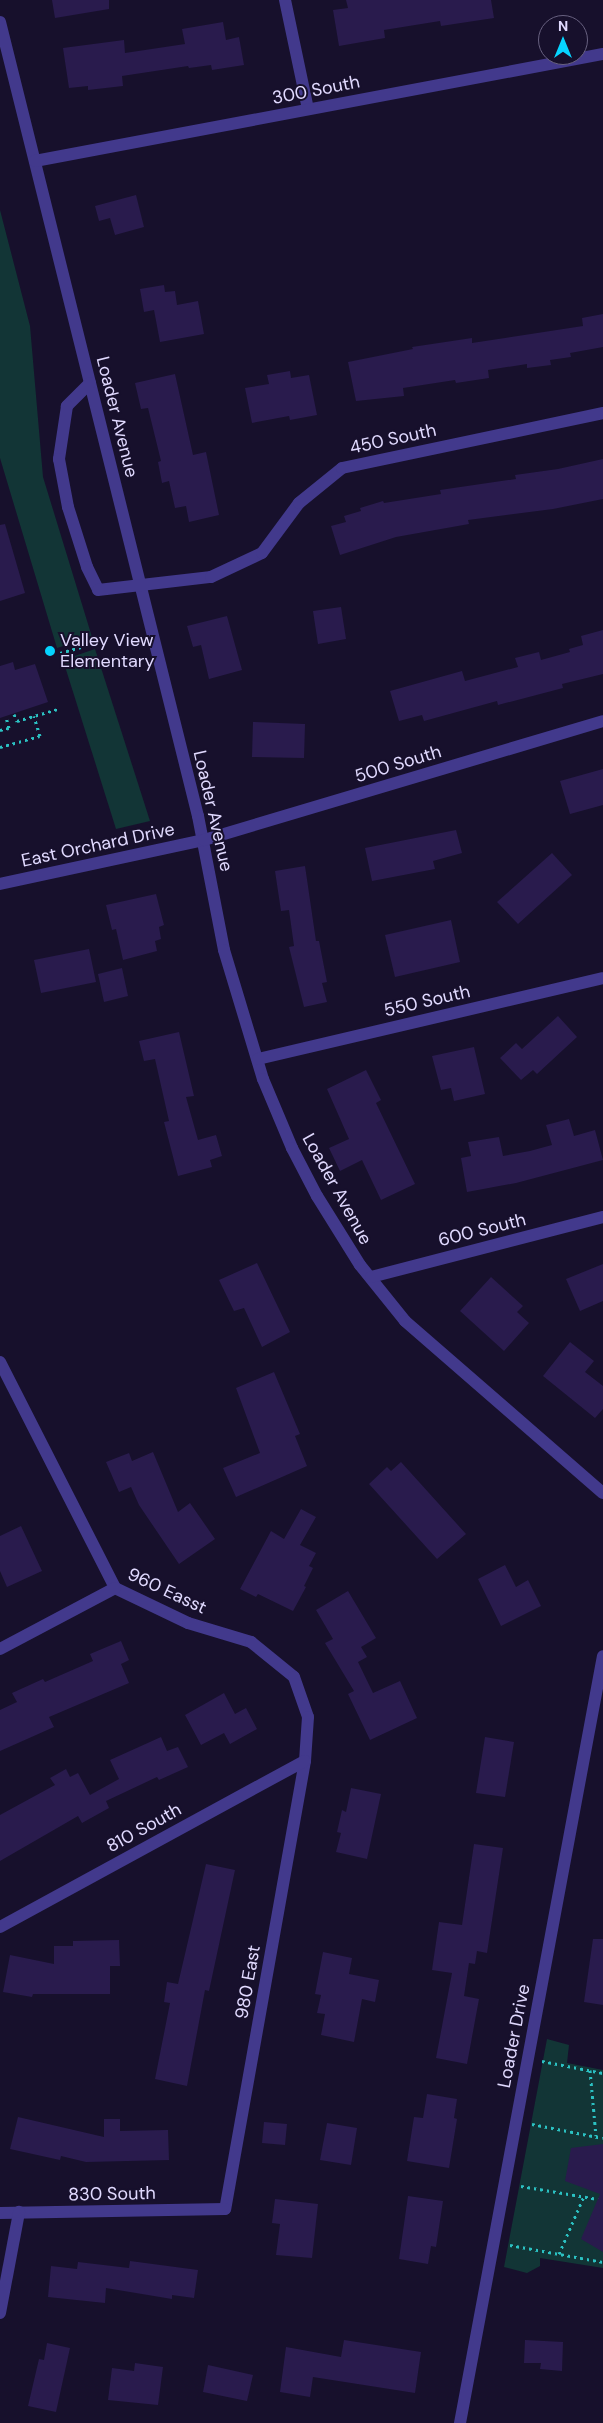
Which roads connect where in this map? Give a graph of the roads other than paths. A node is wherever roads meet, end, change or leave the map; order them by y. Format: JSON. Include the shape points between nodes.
{"nodes":[{"id":1,"x":285,"y":0,"type":"edge"},
{"id":2,"x":0,"y":22,"type":"edge"},
{"id":3,"x":603,"y":54,"type":"edge"},
{"id":4,"x":308,"y":109,"type":"junction"},
{"id":5,"x":35,"y":161,"type":"junction"},
{"id":6,"x":90,"y":383,"type":"junction"},
{"id":7,"x":603,"y":413,"type":"edge"},
{"id":8,"x":140,"y":586,"type":"junction"},
{"id":9,"x":603,"y":721,"type":"edge"},
{"id":10,"x":204,"y":840,"type":"junction"},
{"id":11,"x":0,"y":884,"type":"edge"},
{"id":12,"x":603,"y":978,"type":"edge"},
{"id":13,"x":258,"y":1059,"type":"junction"},
{"id":14,"x":603,"y":1217,"type":"edge"},
{"id":15,"x":371,"y":1277,"type":"junction"},
{"id":16,"x":0,"y":1362,"type":"edge"},
{"id":17,"x":603,"y":1493,"type":"edge"},
{"id":18,"x":115,"y":1588,"type":"junction"},
{"id":19,"x":0,"y":1649,"type":"edge"},
{"id":20,"x":603,"y":1656,"type":"edge"},
{"id":21,"x":305,"y":1761,"type":"junction"},
{"id":22,"x":0,"y":1927,"type":"edge"},
{"id":23,"x":225,"y":2209,"type":"joint"},
{"id":24,"x":0,"y":2212,"type":"edge"},
{"id":25,"x":19,"y":2212,"type":"junction"},
{"id":26,"x":0,"y":2313,"type":"edge"},
{"id":27,"x":460,"y":2423,"type":"edge"}],
"edges":[{"from":1,"to":4,"type":"street"},
{"from":2,"to":5,"type":"street","name":"Loader Avenue"},
{"from":3,"to":4,"type":"street","name":"300 South"},
{"from":4,"to":5,"type":"street","name":"300 South"},
{"from":5,"to":6,"type":"street","name":"Loader Avenue"},
{"from":6,"to":8,"type":"street","name":"Loader Avenue"},
{"from":6,"to":8,"type":"street","name":"450 South","via":[[67,406],[59,459],[68,507],[98,590]]},
{"from":7,"to":8,"type":"street","name":"450 South","via":[[342,468],[299,503],[262,553],[211,577]]},
{"from":8,"to":10,"type":"street","name":"Loader Avenue"},
{"from":9,"to":10,"type":"street","name":"500 South"},
{"from":10,"to":11,"type":"street","name":"East Orchard Drive"},
{"from":10,"to":13,"type":"street","name":"Loader Avenue","via":[[224,950]]},
{"from":12,"to":13,"type":"street","name":"550 South"},
{"from":13,"to":15,"type":"street","name":"Loader Avenue","via":[[263,1079],[317,1196]]},
{"from":14,"to":15,"type":"street","name":"600 South"},
{"from":15,"to":17,"type":"street","name":"Loader Avenue","via":[[405,1321]]},
{"from":16,"to":18,"type":"street","name":"960 Easst"},
{"from":18,"to":19,"type":"street"},
{"from":18,"to":21,"type":"street","name":"960 Easst","via":[[188,1623],[251,1642],[294,1676],[308,1717]]},
{"from":20,"to":27,"type":"street","name":"Loader Drive"},
{"from":21,"to":22,"type":"street","name":"810 South"},
{"from":21,"to":23,"type":"street","name":"980 East"},
{"from":23,"to":25,"type":"street","name":"830 South"},
{"from":24,"to":25,"type":"street","name":"830 South"},
{"from":25,"to":26,"type":"street"}]}
